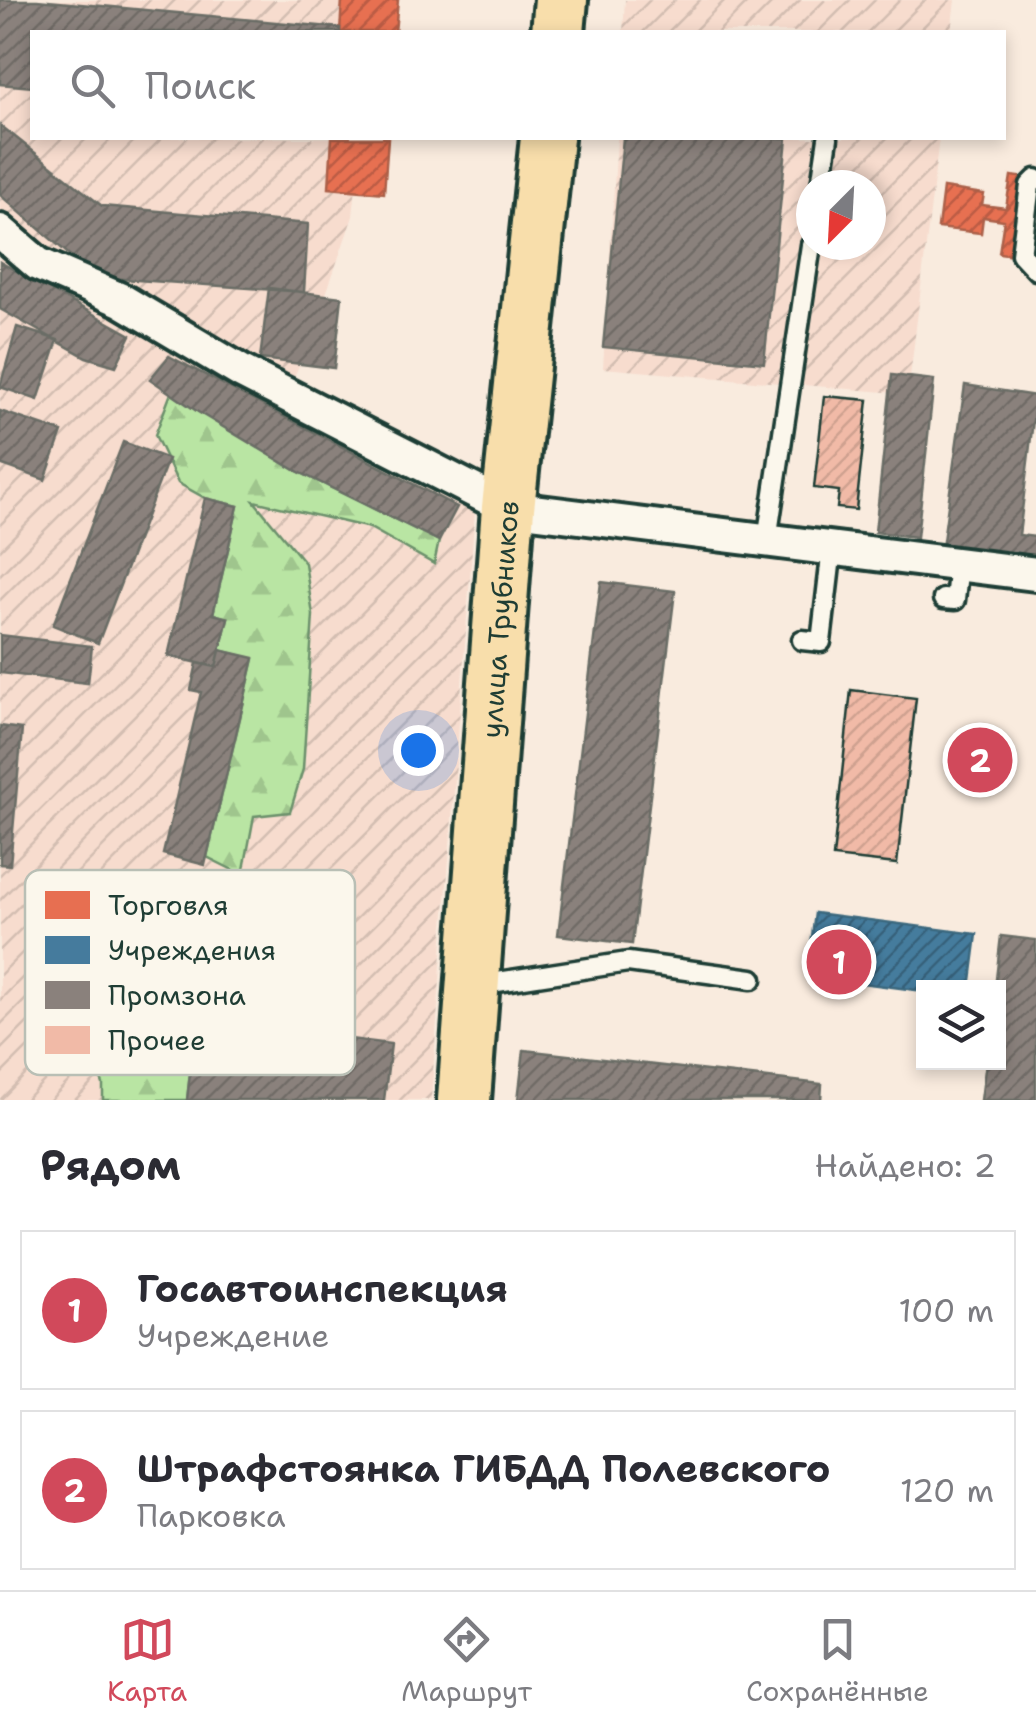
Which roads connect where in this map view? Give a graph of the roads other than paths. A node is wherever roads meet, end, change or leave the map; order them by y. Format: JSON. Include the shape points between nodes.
{"nodes":[{"id":1,"x":561,"y":0,"type":"edge"},
{"id":2,"x":558,"y":30,"type":"edge"},
{"id":3,"x":547,"y":140,"type":"edge"},
{"id":4,"x":828,"y":140,"type":"edge"},
{"id":5,"x":823,"y":170,"type":"edge"},
{"id":6,"x":1036,"y":180,"type":"edge"},
{"id":7,"x":0,"y":231,"type":"edge"},
{"id":8,"x":809,"y":260,"type":"edge"},
{"id":9,"x":1036,"y":270,"type":"edge"},
{"id":10,"x":508,"y":508,"type":"junction"},
{"id":11,"x":767,"y":540,"type":"junction"},
{"id":12,"x":832,"y":548,"type":"junction"},
{"id":13,"x":959,"y":564,"type":"junction"},
{"id":14,"x":1036,"y":574,"type":"edge"},
{"id":15,"x":943,"y":599,"type":"dead end"},
{"id":16,"x":802,"y":640,"type":"dead end"},
{"id":17,"x":752,"y":979,"type":"dead end"},
{"id":18,"x":472,"y":986,"type":"junction"},
{"id":19,"x":464,"y":1100,"type":"edge"}],
"edges":[{"from":1,"to":2,"type":"main road"},
{"from":3,"to":10,"type":"main road","name":"улица Трубников"},
{"from":4,"to":5,"type":"lane"},
{"from":6,"to":9,"type":"lane","via":[[1030,184],[1021,254]]},
{"from":7,"to":10,"type":"street","via":[[38,264],[121,300],[242,372]]},
{"from":8,"to":11,"type":"lane"},
{"from":10,"to":11,"type":"street"},
{"from":10,"to":18,"type":"main road","name":"улица Трубников"},
{"from":11,"to":12,"type":"street"},
{"from":12,"to":13,"type":"street"},
{"from":12,"to":16,"type":"lane","via":[[821,642]]},
{"from":13,"to":14,"type":"street"},
{"from":13,"to":15,"type":"lane","via":[[955,600]]},
{"from":17,"to":18,"type":"lane","via":[[628,962]]},
{"from":18,"to":19,"type":"main road","name":"улица Трубников"}]}
